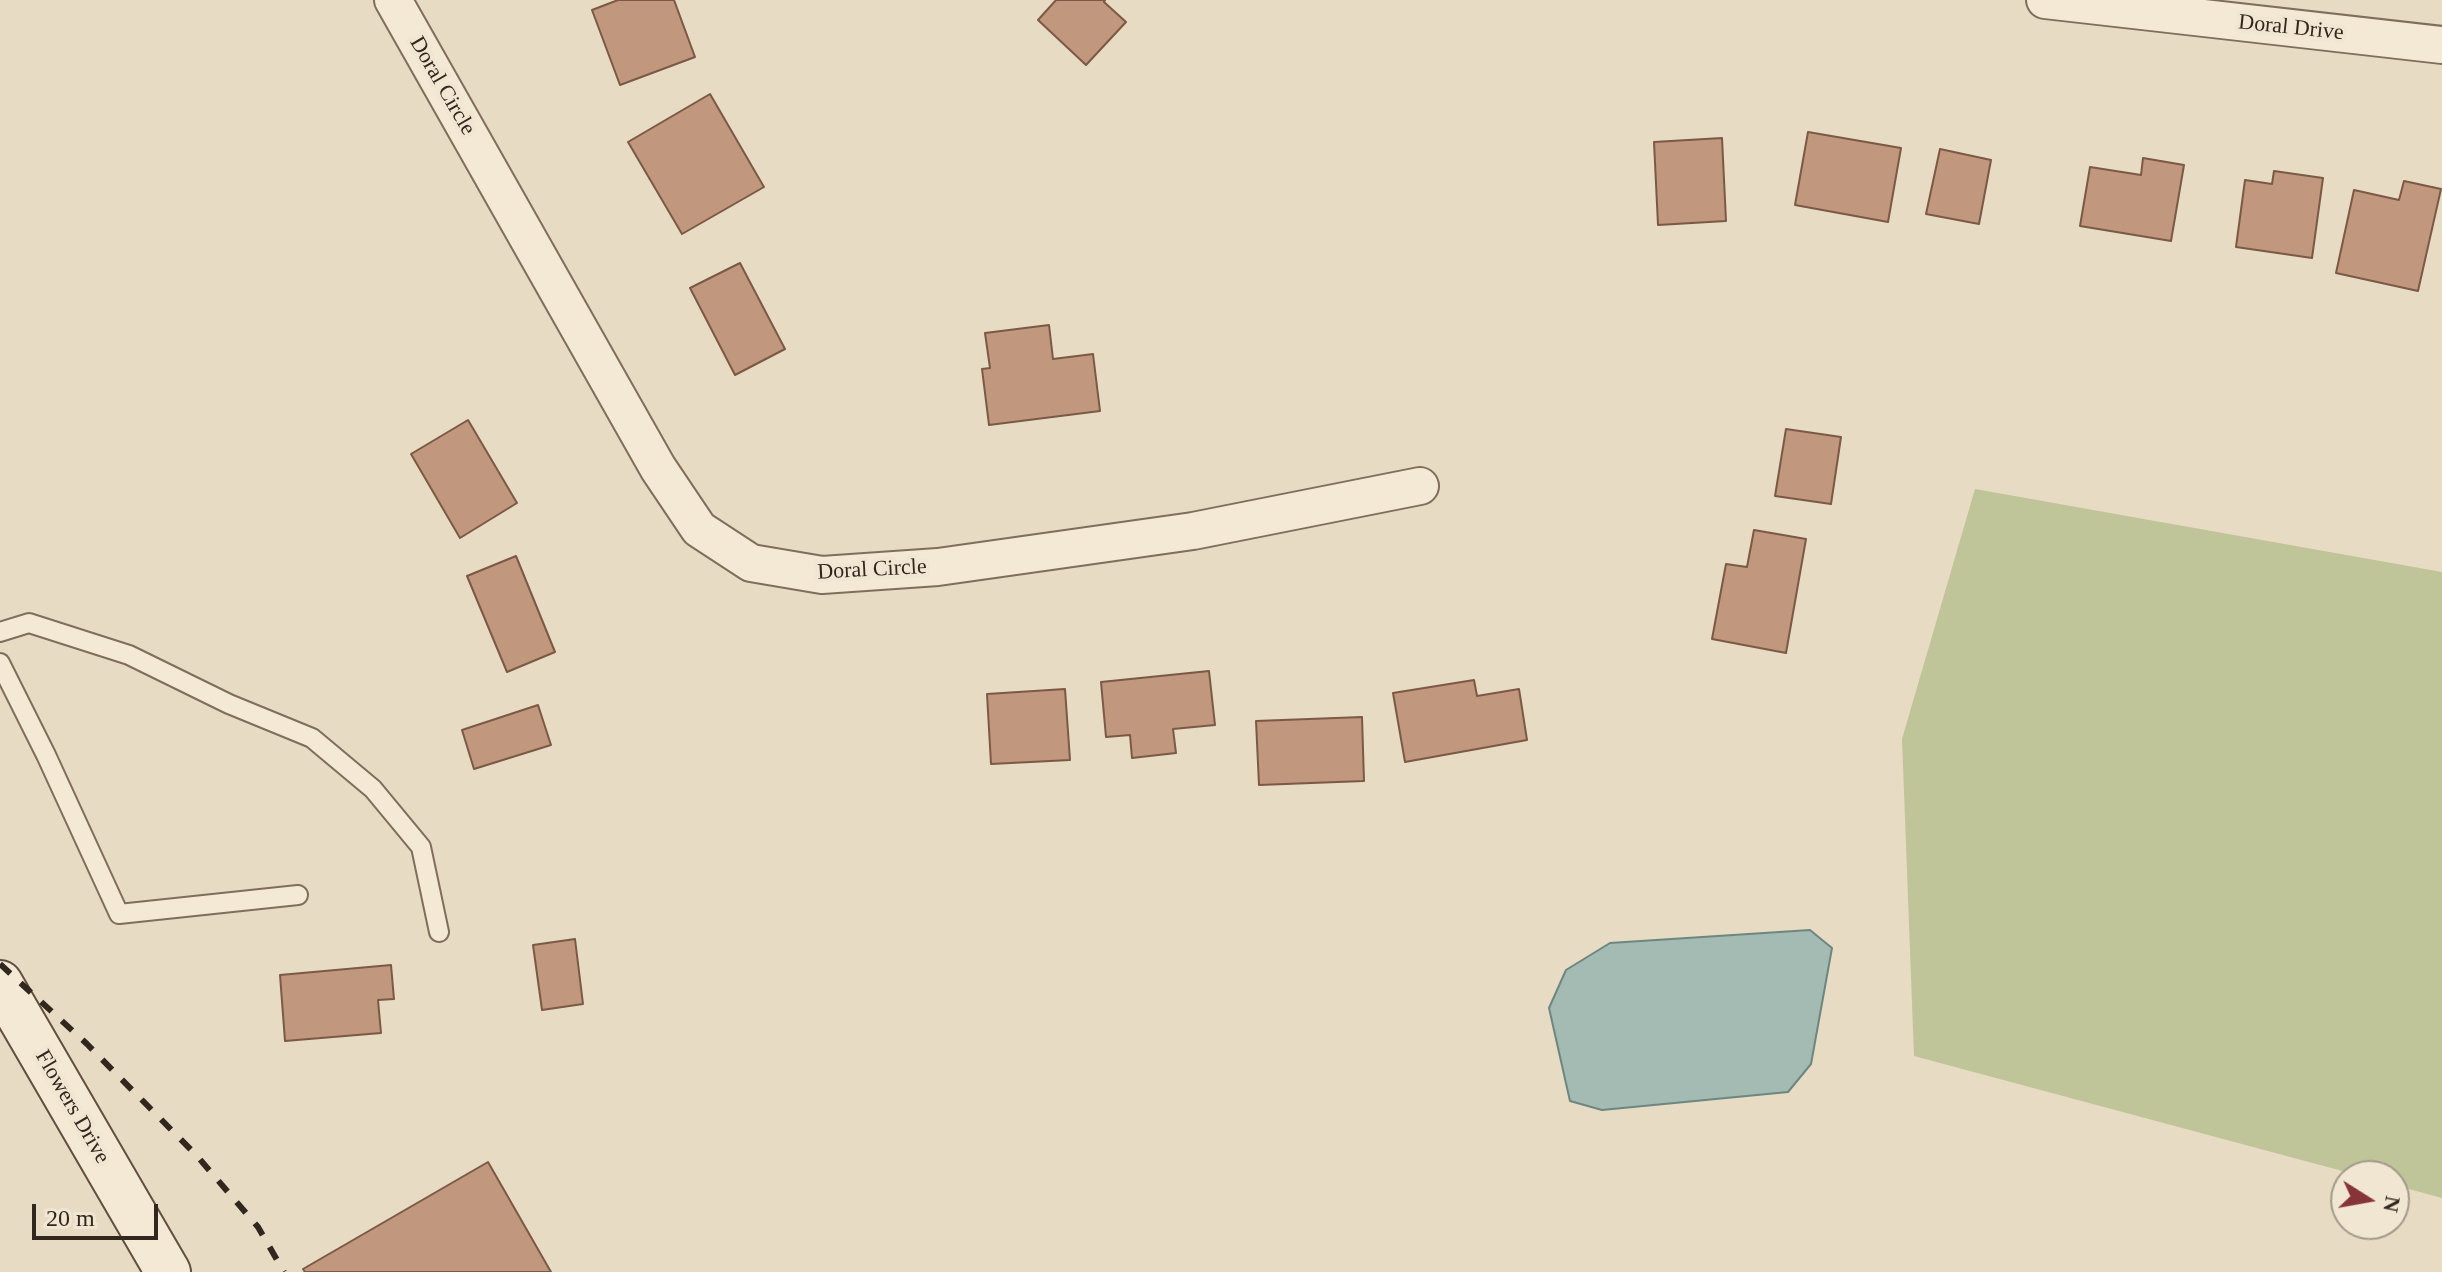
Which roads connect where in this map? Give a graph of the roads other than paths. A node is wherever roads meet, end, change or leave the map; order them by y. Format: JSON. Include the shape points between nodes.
{"nodes":[{"id":1,"x":393,"y":0,"type":"edge"},
{"id":2,"x":2045,"y":0,"type":"edge"},
{"id":3,"x":2442,"y":45,"type":"edge"},
{"id":4,"x":1420,"y":486,"type":"dead end"},
{"id":5,"x":0,"y":632,"type":"edge"},
{"id":6,"x":0,"y":663,"type":"edge"},
{"id":7,"x":298,"y":895,"type":"dead end"},
{"id":8,"x":439,"y":932,"type":"dead end"},
{"id":9,"x":0,"y":983,"type":"edge"},
{"id":10,"x":168,"y":1272,"type":"edge"}],
"edges":[{"from":1,"to":4,"type":"street","name":"Doral Circle","via":[[658,468],[699,529],[751,563],[822,575],[938,567],[1193,531]]},
{"from":2,"to":3,"type":"street","name":"Doral Drive"},
{"from":5,"to":8,"type":"lane","via":[[29,623],[129,655],[312,738],[373,789],[421,847]]},
{"from":6,"to":7,"type":"lane","via":[[119,914]]},
{"from":9,"to":10,"type":"street","name":"Flowers Drive"}]}
